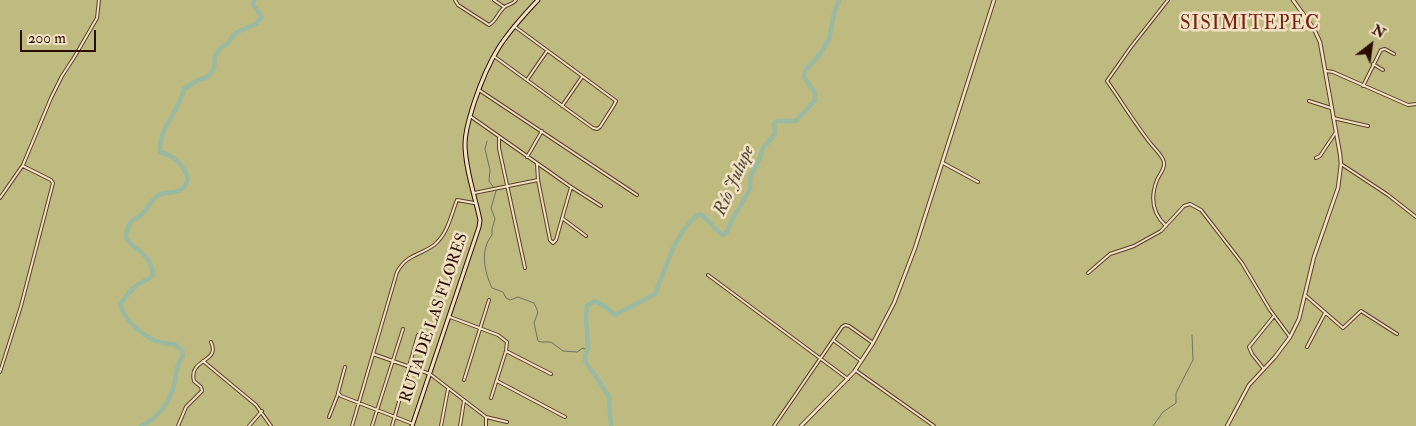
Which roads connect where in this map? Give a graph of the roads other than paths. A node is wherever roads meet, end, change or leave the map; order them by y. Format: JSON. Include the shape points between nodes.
{"nodes":[{"id":1,"x":99,"y":0,"type":"edge"},
{"id":2,"x":455,"y":0,"type":"edge"},
{"id":3,"x":494,"y":0,"type":"edge"},
{"id":4,"x":516,"y":0,"type":"edge"},
{"id":5,"x":538,"y":0,"type":"edge"},
{"id":6,"x":994,"y":0,"type":"edge"},
{"id":7,"x":1168,"y":0,"type":"edge"},
{"id":8,"x":1293,"y":0,"type":"edge"},
{"id":9,"x":504,"y":7,"type":"junction"},
{"id":10,"x":514,"y":26,"type":"junction"},
{"id":11,"x":547,"y":51,"type":"junction"},
{"id":12,"x":1394,"y":54,"type":"dead end"},
{"id":13,"x":493,"y":56,"type":"junction"},
{"id":14,"x":1373,"y":64,"type":"junction"},
{"id":15,"x":1383,"y":70,"type":"dead end"},
{"id":16,"x":1326,"y":71,"type":"junction"},
{"id":17,"x":582,"y":77,"type":"junction"},
{"id":18,"x":526,"y":81,"type":"junction"},
{"id":19,"x":1363,"y":86,"type":"junction"},
{"id":20,"x":478,"y":90,"type":"junction"},
{"id":21,"x":1309,"y":102,"type":"dead end"},
{"id":22,"x":1416,"y":104,"type":"edge"},
{"id":23,"x":562,"y":106,"type":"junction"},
{"id":24,"x":1331,"y":108,"type":"junction"},
{"id":25,"x":470,"y":116,"type":"junction"},
{"id":26,"x":1333,"y":118,"type":"junction"},
{"id":27,"x":1368,"y":126,"type":"dead end"},
{"id":28,"x":542,"y":131,"type":"junction"},
{"id":29,"x":1336,"y":132,"type":"junction"},
{"id":30,"x":499,"y":138,"type":"junction"},
{"id":31,"x":527,"y":157,"type":"junction"},
{"id":32,"x":1316,"y":158,"type":"dead end"},
{"id":33,"x":942,"y":163,"type":"junction"},
{"id":34,"x":537,"y":164,"type":"junction"},
{"id":35,"x":1341,"y":164,"type":"junction"},
{"id":36,"x":23,"y":166,"type":"junction"},
{"id":37,"x":538,"y":180,"type":"junction"},
{"id":38,"x":978,"y":182,"type":"dead end"},
{"id":39,"x":508,"y":187,"type":"junction"},
{"id":40,"x":571,"y":187,"type":"junction"},
{"id":41,"x":474,"y":192,"type":"junction"},
{"id":42,"x":637,"y":195,"type":"dead end"},
{"id":43,"x":0,"y":198,"type":"edge"},
{"id":44,"x":476,"y":203,"type":"junction"},
{"id":45,"x":601,"y":206,"type":"dead end"},
{"id":46,"x":1416,"y":217,"type":"edge"},
{"id":47,"x":562,"y":218,"type":"junction"},
{"id":48,"x":1166,"y":226,"type":"junction"},
{"id":49,"x":586,"y":236,"type":"dead end"},
{"id":50,"x":525,"y":268,"type":"dead end"},
{"id":51,"x":1088,"y":273,"type":"dead end"},
{"id":52,"x":708,"y":274,"type":"dead end"},
{"id":53,"x":1305,"y":295,"type":"junction"},
{"id":54,"x":489,"y":300,"type":"dead end"},
{"id":55,"x":1325,"y":313,"type":"junction"},
{"id":56,"x":1274,"y":316,"type":"junction"},
{"id":57,"x":450,"y":317,"type":"junction"},
{"id":58,"x":403,"y":329,"type":"dead end"},
{"id":59,"x":481,"y":329,"type":"junction"},
{"id":60,"x":1397,"y":334,"type":"dead end"},
{"id":61,"x":418,"y":335,"type":"dead end"},
{"id":62,"x":1290,"y":337,"type":"junction"},
{"id":63,"x":833,"y":340,"type":"junction"},
{"id":64,"x":211,"y":342,"type":"dead end"},
{"id":65,"x":873,"y":343,"type":"junction"},
{"id":66,"x":1307,"y":347,"type":"dead end"},
{"id":67,"x":506,"y":351,"type":"junction"},
{"id":68,"x":373,"y":354,"type":"junction"},
{"id":69,"x":821,"y":358,"type":"junction"},
{"id":70,"x":203,"y":361,"type":"junction"},
{"id":71,"x":862,"y":361,"type":"junction"},
{"id":72,"x":393,"y":362,"type":"junction"},
{"id":73,"x":345,"y":367,"type":"dead end"},
{"id":74,"x":409,"y":367,"type":"junction"},
{"id":75,"x":1264,"y":369,"type":"junction"},
{"id":76,"x":855,"y":370,"type":"junction"},
{"id":77,"x":0,"y":372,"type":"edge"},
{"id":78,"x":430,"y":374,"type":"junction"},
{"id":79,"x":551,"y":374,"type":"dead end"},
{"id":80,"x":848,"y":378,"type":"junction"},
{"id":81,"x":464,"y":380,"type":"dead end"},
{"id":82,"x":497,"y":381,"type":"junction"},
{"id":83,"x":448,"y":388,"type":"junction"},
{"id":84,"x":338,"y":393,"type":"junction"},
{"id":85,"x":491,"y":398,"type":"dead end"},
{"id":86,"x":464,"y":400,"type":"junction"},
{"id":87,"x":360,"y":404,"type":"junction"},
{"id":88,"x":262,"y":411,"type":"junction"},
{"id":89,"x":378,"y":411,"type":"junction"},
{"id":90,"x":329,"y":417,"type":"dead end"},
{"id":91,"x":395,"y":417,"type":"junction"},
{"id":92,"x":486,"y":417,"type":"junction"},
{"id":93,"x":566,"y":417,"type":"dead end"},
{"id":94,"x":507,"y":422,"type":"dead end"},
{"id":95,"x":412,"y":425,"type":"edge"},
{"id":96,"x":178,"y":426,"type":"edge"},
{"id":97,"x":249,"y":426,"type":"edge"},
{"id":98,"x":271,"y":426,"type":"edge"},
{"id":99,"x":352,"y":426,"type":"edge"},
{"id":100,"x":372,"y":426,"type":"edge"},
{"id":101,"x":392,"y":426,"type":"edge"},
{"id":102,"x":441,"y":426,"type":"edge"},
{"id":103,"x":460,"y":426,"type":"edge"},
{"id":104,"x":486,"y":426,"type":"edge"},
{"id":105,"x":774,"y":426,"type":"edge"},
{"id":106,"x":801,"y":426,"type":"edge"},
{"id":107,"x":934,"y":426,"type":"edge"},
{"id":108,"x":1226,"y":426,"type":"edge"}],
"edges":[{"from":1,"to":36,"type":"street","via":[[97,18],[50,98]]},
{"from":2,"to":9,"type":"street","via":[[488,24]]},
{"from":3,"to":9,"type":"street"},
{"from":4,"to":9,"type":"street"},
{"from":5,"to":10,"type":"main road","name":"RUTA DE LAS FLORES"},
{"from":6,"to":33,"type":"street"},
{"from":7,"to":48,"type":"street","via":[[1107,81],[1163,159],[1153,200],[1154,211]]},
{"from":8,"to":16,"type":"street","via":[[1317,33]]},
{"from":10,"to":11,"type":"street"},
{"from":10,"to":13,"type":"main road","name":"RUTA DE LAS FLORES"},
{"from":11,"to":17,"type":"street"},
{"from":11,"to":18,"type":"street"},
{"from":12,"to":14,"type":"street","via":[[1382,48]]},
{"from":13,"to":18,"type":"street"},
{"from":13,"to":20,"type":"main road","name":"RUTA DE LAS FLORES"},
{"from":14,"to":15,"type":"street"},
{"from":14,"to":19,"type":"street"},
{"from":16,"to":19,"type":"street"},
{"from":16,"to":24,"type":"street"},
{"from":17,"to":23,"type":"street"},
{"from":17,"to":23,"type":"street","via":[[616,101],[600,126],[593,128]]},
{"from":18,"to":23,"type":"street"},
{"from":19,"to":22,"type":"street","via":[[1408,105]]},
{"from":20,"to":25,"type":"main road","name":"RUTA DE LAS FLORES"},
{"from":20,"to":28,"type":"street"},
{"from":21,"to":24,"type":"street"},
{"from":24,"to":26,"type":"street"},
{"from":25,"to":30,"type":"street"},
{"from":25,"to":41,"type":"main road","name":"RUTA DE LAS FLORES","via":[[465,143]]},
{"from":26,"to":27,"type":"street"},
{"from":26,"to":29,"type":"street"},
{"from":28,"to":31,"type":"street"},
{"from":28,"to":42,"type":"street"},
{"from":29,"to":32,"type":"street"},
{"from":29,"to":35,"type":"street"},
{"from":30,"to":31,"type":"street"},
{"from":30,"to":39,"type":"street"},
{"from":31,"to":34,"type":"street"},
{"from":33,"to":38,"type":"street"},
{"from":33,"to":65,"type":"street","via":[[905,275]]},
{"from":34,"to":37,"type":"street"},
{"from":34,"to":40,"type":"street"},
{"from":35,"to":46,"type":"street"},
{"from":35,"to":53,"type":"street","via":[[1338,188],[1314,257]]},
{"from":36,"to":43,"type":"street"},
{"from":36,"to":77,"type":"street","via":[[53,183]]},
{"from":37,"to":39,"type":"street"},
{"from":37,"to":47,"type":"street","via":[[553,243]]},
{"from":39,"to":41,"type":"street"},
{"from":39,"to":50,"type":"street"},
{"from":40,"to":45,"type":"street"},
{"from":40,"to":47,"type":"street"},
{"from":41,"to":44,"type":"main road","name":"RUTA DE LAS FLORES"},
{"from":44,"to":57,"type":"main road","name":"RUTA DE LAS FLORES","via":[[479,227]]},
{"from":44,"to":68,"type":"street","via":[[457,200],[452,219],[436,244],[401,264],[393,281]]},
{"from":47,"to":49,"type":"street"},
{"from":48,"to":51,"type":"street","via":[[1151,238],[1110,254]]},
{"from":48,"to":56,"type":"street","via":[[1184,206],[1190,204],[1201,210],[1242,263]]},
{"from":52,"to":69,"type":"street"},
{"from":53,"to":55,"type":"street"},
{"from":53,"to":62,"type":"street","via":[[1302,312]]},
{"from":54,"to":59,"type":"street"},
{"from":55,"to":60,"type":"street","via":[[1343,328],[1361,311]]},
{"from":55,"to":66,"type":"street"},
{"from":56,"to":62,"type":"street"},
{"from":56,"to":75,"type":"street","via":[[1249,347]]},
{"from":57,"to":59,"type":"street"},
{"from":57,"to":78,"type":"main road","name":"RUTA DE LAS FLORES"},
{"from":58,"to":72,"type":"street"},
{"from":59,"to":67,"type":"street","via":[[505,340]]},
{"from":59,"to":81,"type":"street"},
{"from":61,"to":74,"type":"street"},
{"from":62,"to":75,"type":"street"},
{"from":63,"to":65,"type":"street","via":[[845,325]]},
{"from":63,"to":69,"type":"street"},
{"from":63,"to":71,"type":"street"},
{"from":64,"to":70,"type":"street","via":[[213,352]]},
{"from":65,"to":71,"type":"street"},
{"from":67,"to":79,"type":"street"},
{"from":67,"to":82,"type":"street"},
{"from":68,"to":72,"type":"street"},
{"from":68,"to":87,"type":"street"},
{"from":69,"to":80,"type":"street"},
{"from":69,"to":105,"type":"street"},
{"from":70,"to":88,"type":"street"},
{"from":70,"to":96,"type":"street","via":[[195,369],[193,377],[202,391],[186,407]]},
{"from":71,"to":76,"type":"street"},
{"from":72,"to":74,"type":"street"},
{"from":72,"to":89,"type":"street"},
{"from":73,"to":84,"type":"street"},
{"from":74,"to":78,"type":"street"},
{"from":74,"to":91,"type":"street"},
{"from":75,"to":108,"type":"street","via":[[1248,385]]},
{"from":76,"to":80,"type":"street"},
{"from":76,"to":107,"type":"street"},
{"from":78,"to":83,"type":"street"},
{"from":78,"to":95,"type":"main road","name":"RUTA DE LAS FLORES"},
{"from":80,"to":106,"type":"street"},
{"from":82,"to":85,"type":"street"},
{"from":82,"to":93,"type":"street"},
{"from":83,"to":86,"type":"street"},
{"from":83,"to":102,"type":"street"},
{"from":84,"to":87,"type":"street"},
{"from":84,"to":90,"type":"street"},
{"from":86,"to":92,"type":"street"},
{"from":86,"to":103,"type":"street"},
{"from":87,"to":89,"type":"street"},
{"from":87,"to":99,"type":"street"},
{"from":88,"to":97,"type":"street"},
{"from":88,"to":98,"type":"street"},
{"from":89,"to":91,"type":"street"},
{"from":89,"to":100,"type":"street"},
{"from":91,"to":95,"type":"street"},
{"from":91,"to":101,"type":"street"},
{"from":92,"to":94,"type":"street"},
{"from":92,"to":104,"type":"street"}]}
